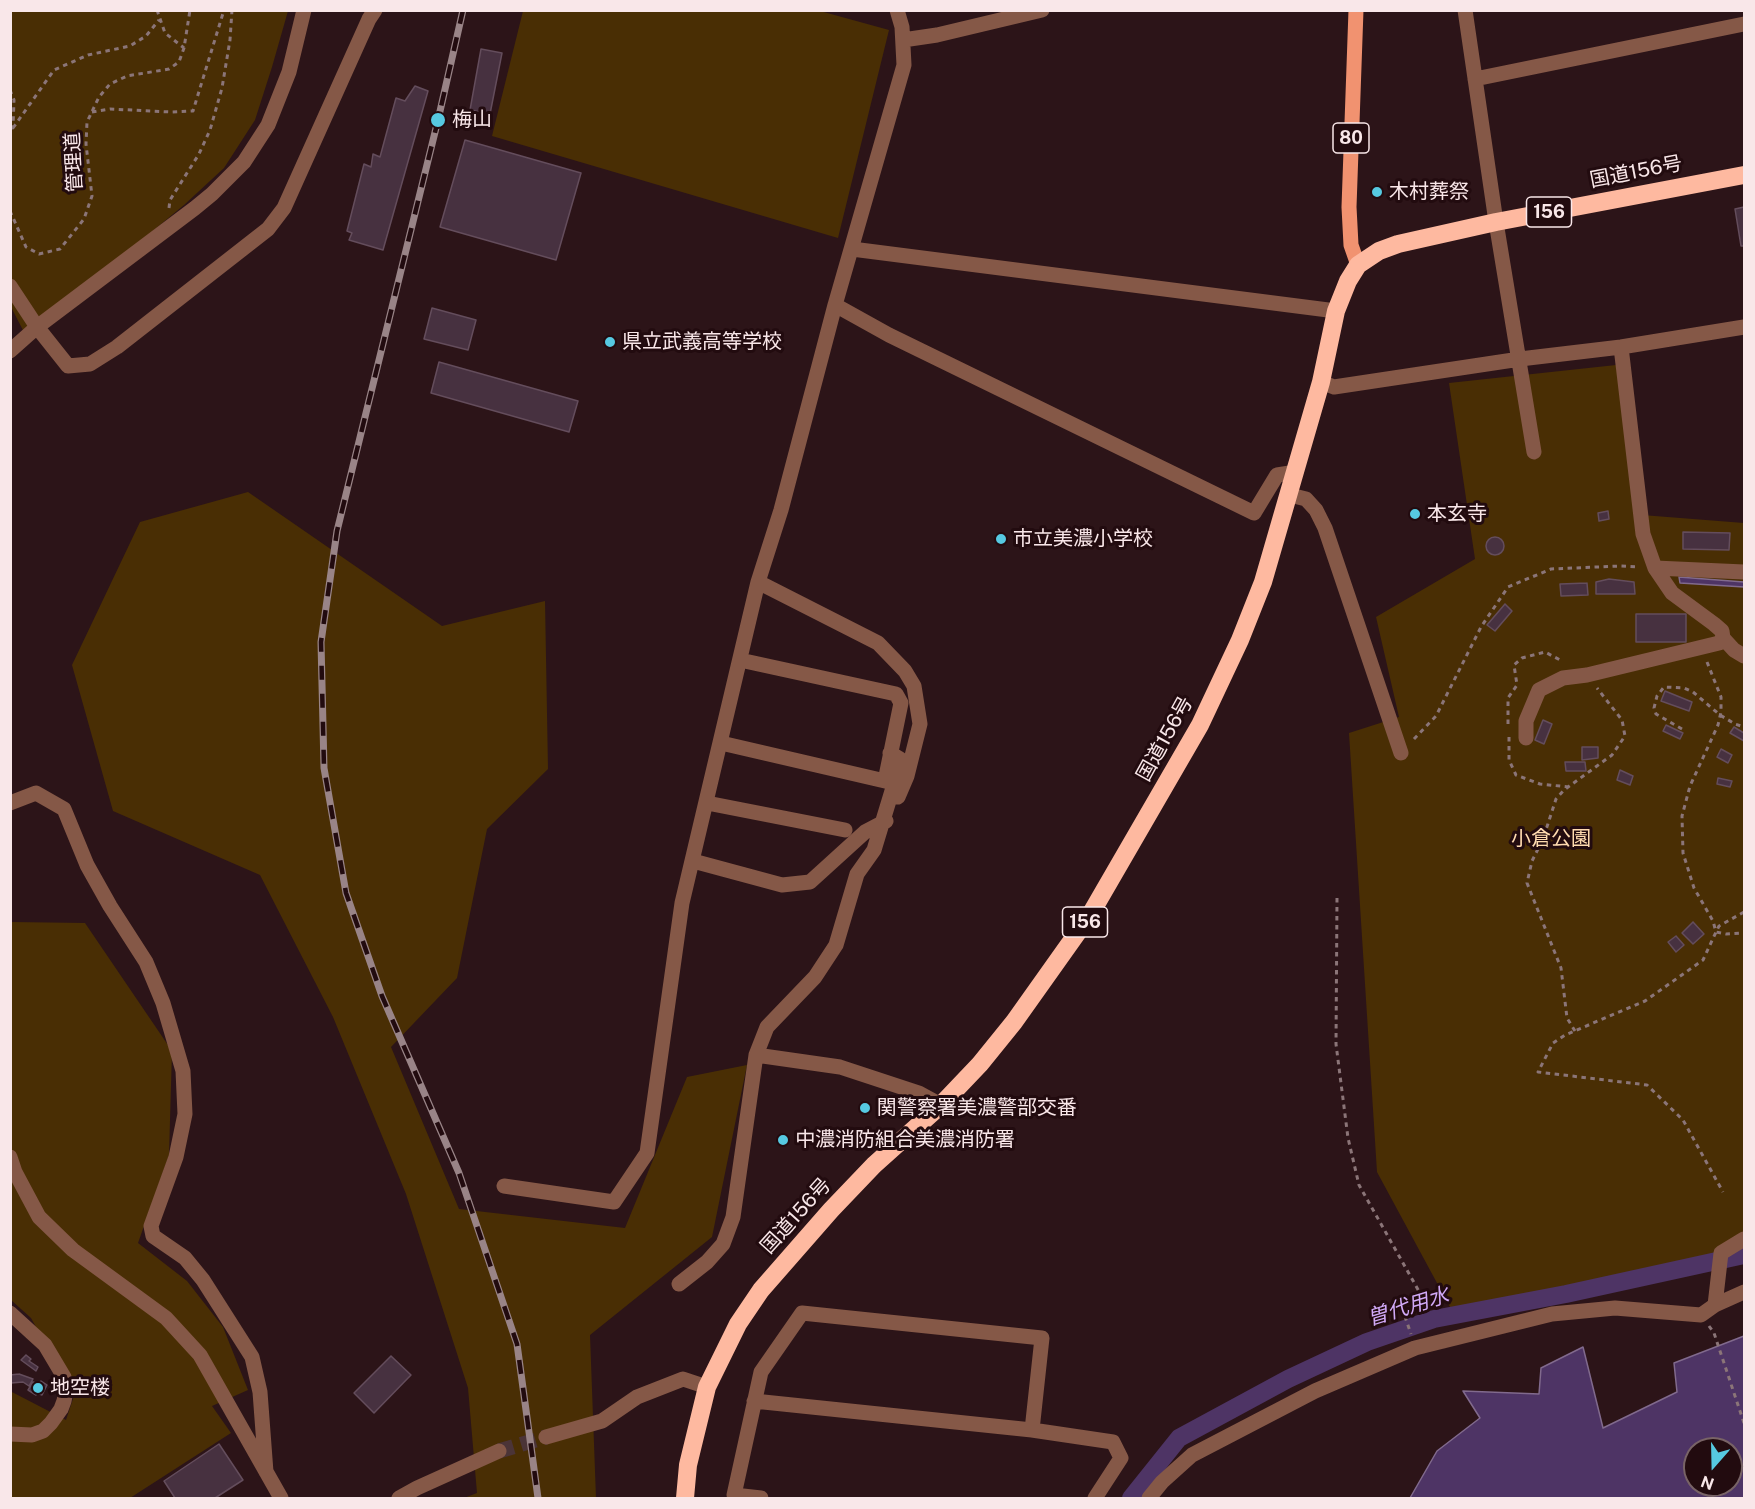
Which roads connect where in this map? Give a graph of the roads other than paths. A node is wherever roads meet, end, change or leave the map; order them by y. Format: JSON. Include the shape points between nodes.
{"nodes":[{"id":1,"x":304,"y":10,"type":"edge"},
{"id":2,"x":375,"y":10,"type":"edge"},
{"id":3,"x":897,"y":10,"type":"edge"},
{"id":4,"x":910,"y":10,"type":"edge"},
{"id":5,"x":1042,"y":10,"type":"edge"},
{"id":6,"x":1356,"y":10,"type":"edge"},
{"id":7,"x":1465,"y":10,"type":"edge"},
{"id":8,"x":1744,"y":24,"type":"edge"},
{"id":9,"x":902,"y":34,"type":"junction"},
{"id":10,"x":1475,"y":79,"type":"junction"},
{"id":11,"x":1744,"y":175,"type":"edge"},
{"id":12,"x":1496,"y":222,"type":"junction"},
{"id":13,"x":852,"y":249,"type":"junction"},
{"id":14,"x":1358,"y":265,"type":"junction"},
{"id":15,"x":10,"y":286,"type":"edge"},
{"id":16,"x":835,"y":305,"type":"junction"},
{"id":17,"x":1336,"y":311,"type":"junction"},
{"id":18,"x":37,"y":327,"type":"junction"},
{"id":19,"x":1744,"y":327,"type":"edge"},
{"id":20,"x":1621,"y":347,"type":"junction"},
{"id":21,"x":10,"y":351,"type":"edge"},
{"id":22,"x":1520,"y":359,"type":"junction"},
{"id":23,"x":1322,"y":382,"type":"junction"},
{"id":24,"x":1534,"y":452,"type":"dead end"},
{"id":25,"x":1296,"y":472,"type":"junction"},
{"id":26,"x":1290,"y":495,"type":"junction"},
{"id":27,"x":1655,"y":568,"type":"junction"},
{"id":28,"x":1744,"y":572,"type":"edge"},
{"id":29,"x":758,"y":582,"type":"junction"},
{"id":30,"x":1723,"y":638,"type":"junction"},
{"id":31,"x":1744,"y":656,"type":"edge"},
{"id":32,"x":740,"y":660,"type":"junction"},
{"id":33,"x":1526,"y":738,"type":"dead end"},
{"id":34,"x":720,"y":743,"type":"junction"},
{"id":35,"x":890,"y":753,"type":"junction"},
{"id":36,"x":1401,"y":753,"type":"road end"},
{"id":37,"x":10,"y":803,"type":"edge"},
{"id":38,"x":707,"y":803,"type":"junction"},
{"id":39,"x":881,"y":825,"type":"junction"},
{"id":40,"x":845,"y":830,"type":"dead end"},
{"id":41,"x":693,"y":861,"type":"junction"},
{"id":42,"x":756,"y":1054,"type":"junction"},
{"id":43,"x":941,"y":1105,"type":"junction"},
{"id":44,"x":10,"y":1157,"type":"edge"},
{"id":45,"x":504,"y":1186,"type":"dead end"},
{"id":46,"x":1744,"y":1239,"type":"edge"},
{"id":47,"x":679,"y":1284,"type":"dead end"},
{"id":48,"x":1744,"y":1292,"type":"edge"},
{"id":49,"x":1714,"y":1305,"type":"junction"},
{"id":50,"x":10,"y":1313,"type":"edge"},
{"id":51,"x":707,"y":1387,"type":"junction"},
{"id":52,"x":754,"y":1401,"type":"junction"},
{"id":53,"x":1032,"y":1430,"type":"junction"},
{"id":54,"x":10,"y":1434,"type":"edge"},
{"id":55,"x":546,"y":1437,"type":"tunnel mouth"},
{"id":56,"x":499,"y":1451,"type":"tunnel mouth"},
{"id":57,"x":266,"y":1472,"type":"junction"},
{"id":58,"x":281,"y":1498,"type":"edge"},
{"id":59,"x":399,"y":1498,"type":"edge"},
{"id":60,"x":685,"y":1498,"type":"edge"},
{"id":61,"x":761,"y":1498,"type":"edge"},
{"id":62,"x":1095,"y":1498,"type":"edge"},
{"id":63,"x":1149,"y":1498,"type":"edge"}],
"edges":[{"from":1,"to":18,"type":"street","via":[[289,72],[268,125],[244,162],[212,194]]},
{"from":2,"to":18,"type":"street","via":[[284,208],[268,229],[90,364],[68,366]]},
{"from":3,"to":9,"type":"street"},
{"from":4,"to":9,"type":"street"},
{"from":5,"to":9,"type":"street","via":[[937,35]]},
{"from":6,"to":14,"type":"main road","number":"80","via":[[1349,207],[1351,245]]},
{"from":7,"to":10,"type":"street"},
{"from":8,"to":10,"type":"street"},
{"from":9,"to":13,"type":"street","via":[[904,65]]},
{"from":10,"to":12,"type":"street"},
{"from":11,"to":12,"type":"highway","name":"国道156号","number":"156"},
{"from":12,"to":14,"type":"highway","name":"国道156号","number":"156","via":[[1398,244]]},
{"from":12,"to":22,"type":"street"},
{"from":13,"to":16,"type":"street"},
{"from":13,"to":17,"type":"street"},
{"from":14,"to":17,"type":"highway","name":"国道156号","number":"156"},
{"from":15,"to":18,"type":"street"},
{"from":16,"to":25,"type":"street","via":[[889,336],[1254,513],[1277,475]]},
{"from":16,"to":29,"type":"street"},
{"from":17,"to":23,"type":"highway","name":"国道156号","number":"156"},
{"from":18,"to":21,"type":"street"},
{"from":19,"to":20,"type":"street"},
{"from":20,"to":22,"type":"street"},
{"from":20,"to":27,"type":"street","via":[[1643,534]]},
{"from":22,"to":23,"type":"street","via":[[1334,387]]},
{"from":22,"to":24,"type":"street"},
{"from":23,"to":25,"type":"highway","name":"国道156号","number":"156"},
{"from":25,"to":26,"type":"highway","name":"国道156号","number":"156"},
{"from":26,"to":36,"type":"street","via":[[1306,499],[1325,528]]},
{"from":26,"to":43,"type":"highway","name":"国道156号","number":"156","via":[[1263,582],[1200,725],[1090,915],[1014,1023]]},
{"from":27,"to":28,"type":"street"},
{"from":27,"to":30,"type":"street","via":[[1672,593],[1714,624]]},
{"from":29,"to":32,"type":"street"},
{"from":29,"to":39,"type":"street","via":[[878,643],[914,686],[920,724],[907,776],[889,818]]},
{"from":30,"to":31,"type":"street"},
{"from":30,"to":33,"type":"street","via":[[1719,643],[1563,678],[1539,690],[1526,721]]},
{"from":32,"to":34,"type":"street"},
{"from":32,"to":35,"type":"street","via":[[896,694],[901,703]]},
{"from":34,"to":35,"type":"street","via":[[885,781]]},
{"from":34,"to":38,"type":"street"},
{"from":35,"to":39,"type":"street","via":[[900,759]]},
{"from":37,"to":57,"type":"street","via":[[36,793],[64,809],[87,865],[146,962],[163,1003],[183,1071],[185,1114],[176,1157],[151,1226],[153,1236],[185,1258],[203,1280],[252,1357],[260,1392]]},
{"from":38,"to":40,"type":"street"},
{"from":38,"to":41,"type":"street"},
{"from":39,"to":41,"type":"street","via":[[865,832],[810,882],[782,885]]},
{"from":39,"to":42,"type":"street","via":[[874,850],[857,873],[836,945],[815,977],[767,1027]]},
{"from":41,"to":45,"type":"street","via":[[682,903],[647,1153],[614,1202]]},
{"from":42,"to":43,"type":"street","via":[[840,1067],[919,1093]]},
{"from":42,"to":47,"type":"street","via":[[734,1217],[723,1244]]},
{"from":43,"to":51,"type":"highway","name":"国道156号","number":"156","via":[[874,1165],[761,1290],[738,1324]]},
{"from":44,"to":57,"type":"street","via":[[39,1217],[73,1250],[166,1318],[200,1355]]},
{"from":46,"to":49,"type":"street","via":[[1720,1253]]},
{"from":48,"to":49,"type":"street"},
{"from":49,"to":63,"type":"street","via":[[1701,1315],[1615,1308],[1552,1314],[1415,1348],[1315,1391],[1192,1455]]},
{"from":50,"to":54,"type":"street","via":[[45,1345],[64,1377],[66,1390],[61,1408],[43,1431]]},
{"from":51,"to":55,"type":"street","via":[[683,1379],[637,1397],[602,1421]]},
{"from":51,"to":60,"type":"highway","name":"国道156号","number":"156","via":[[688,1466]]},
{"from":52,"to":53,"type":"street"},
{"from":52,"to":53,"type":"street","via":[[761,1372],[802,1313],[1042,1338]]},
{"from":52,"to":61,"type":"street","via":[[734,1495]]},
{"from":53,"to":62,"type":"street","via":[[1113,1442],[1121,1458]]},
{"from":56,"to":59,"type":"street"},
{"from":57,"to":58,"type":"street"}]}
